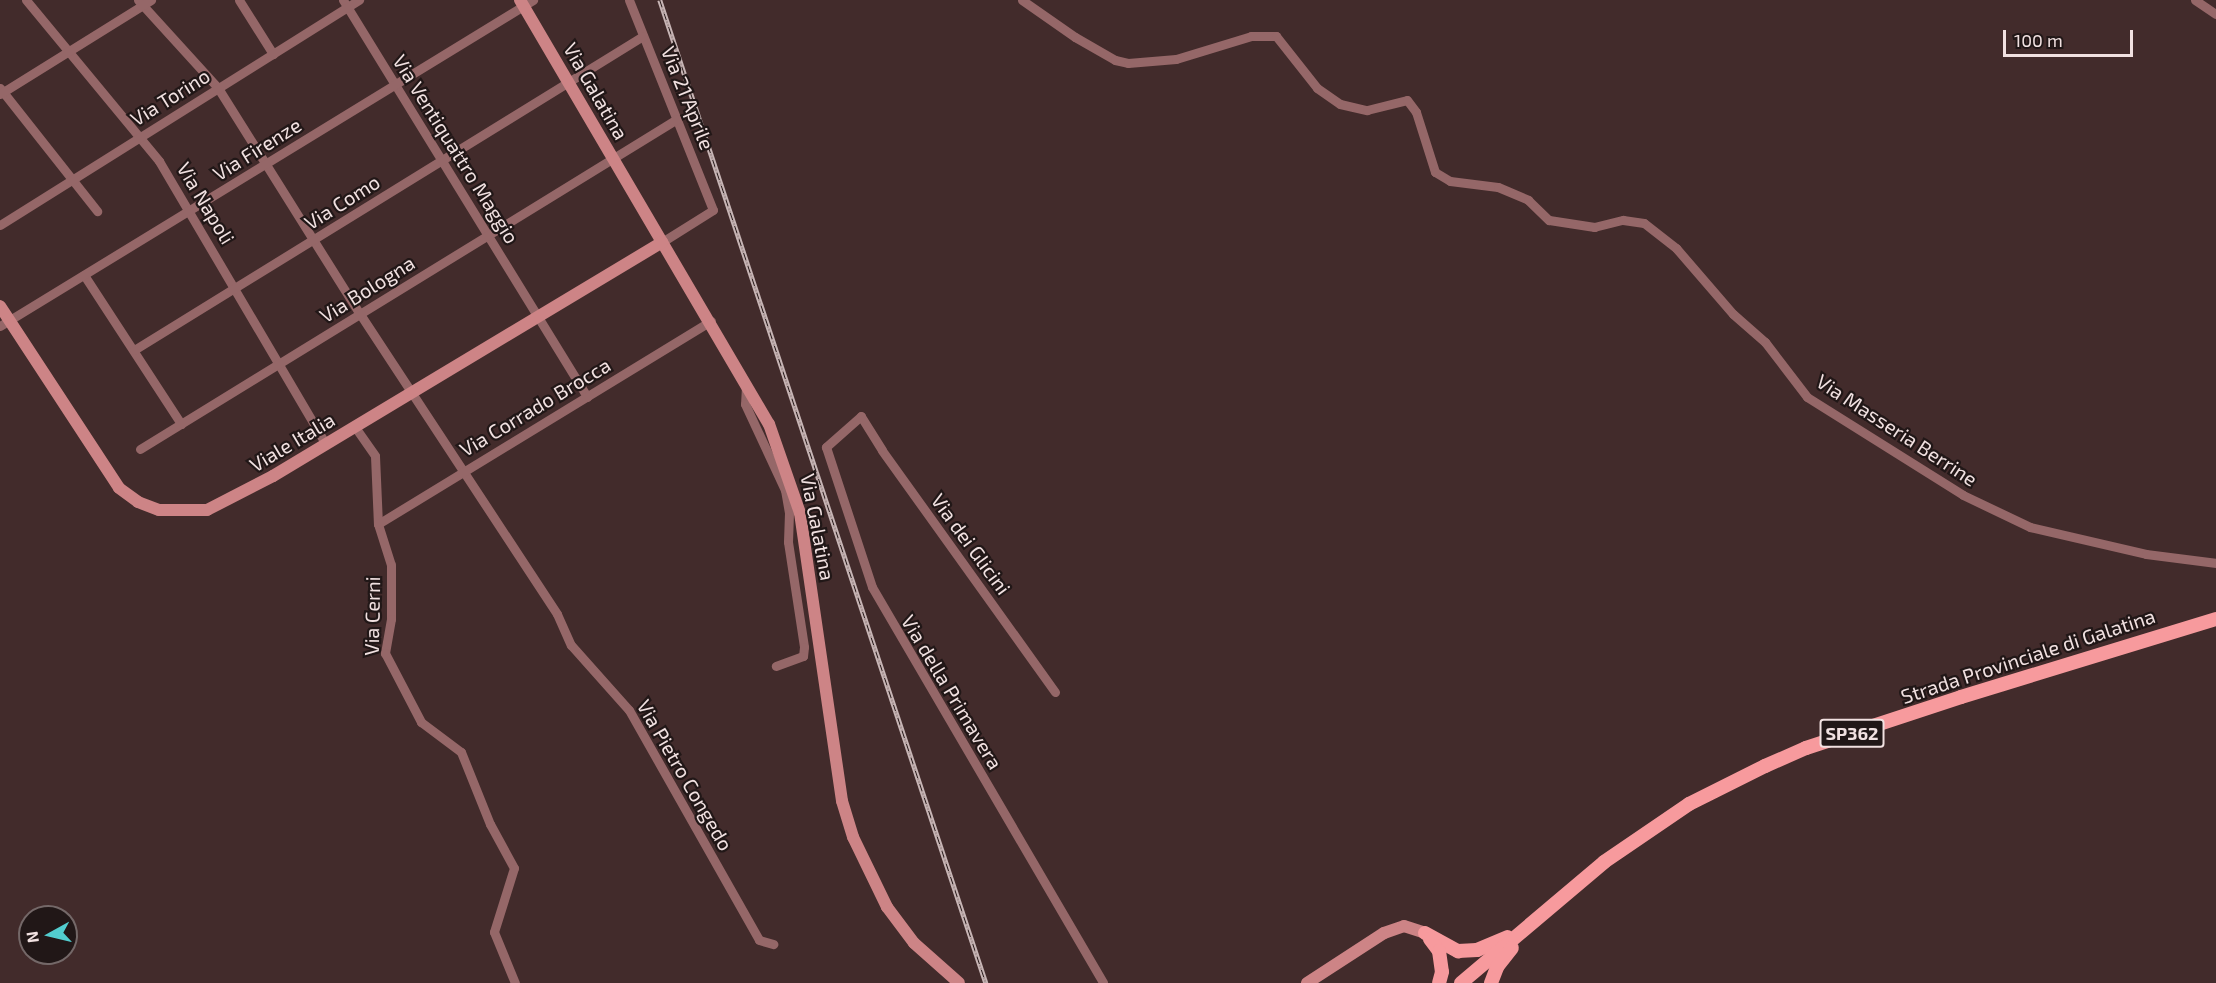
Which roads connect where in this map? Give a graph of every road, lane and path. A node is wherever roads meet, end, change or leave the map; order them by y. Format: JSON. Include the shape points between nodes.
{"nodes":[{"id":1,"x":26,"y":0,"type":"edge"},
{"id":2,"x":239,"y":0,"type":"edge"},
{"id":3,"x":359,"y":0,"type":"edge"},
{"id":4,"x":629,"y":0,"type":"edge"},
{"id":5,"x":1022,"y":0,"type":"edge"},
{"id":6,"x":2195,"y":0,"type":"edge"},
{"id":7,"x":144,"y":2,"type":"edge"},
{"id":8,"x":526,"y":2,"type":"edge"},
{"id":9,"x":345,"y":4,"type":"edge"},
{"id":10,"x":2216,"y":14,"type":"edge"},
{"id":11,"x":643,"y":36,"type":"junction"},
{"id":12,"x":69,"y":51,"type":"junction"},
{"id":13,"x":273,"y":54,"type":"junction"},
{"id":14,"x":568,"y":82,"type":"junction"},
{"id":15,"x":396,"y":85,"type":"junction"},
{"id":16,"x":218,"y":88,"type":"junction"},
{"id":17,"x":1,"y":92,"type":"edge"},
{"id":18,"x":677,"y":119,"type":"junction"},
{"id":19,"x":140,"y":137,"type":"junction"},
{"id":20,"x":612,"y":159,"type":"junction"},
{"id":21,"x":444,"y":160,"type":"junction"},
{"id":22,"x":266,"y":164,"type":"junction"},
{"id":23,"x":72,"y":180,"type":"junction"},
{"id":24,"x":97,"y":211,"type":"dead end"},
{"id":25,"x":191,"y":211,"type":"junction"},
{"id":26,"x":0,"y":225,"type":"edge"},
{"id":27,"x":488,"y":235,"type":"junction"},
{"id":28,"x":314,"y":240,"type":"junction"},
{"id":29,"x":662,"y":242,"type":"junction"},
{"id":30,"x":84,"y":275,"type":"junction"},
{"id":31,"x":236,"y":289,"type":"junction"},
{"id":32,"x":0,"y":306,"type":"edge"},
{"id":33,"x":360,"y":314,"type":"junction"},
{"id":34,"x":539,"y":316,"type":"junction"},
{"id":35,"x":711,"y":321,"type":"junction"},
{"id":36,"x":4,"y":323,"type":"edge"},
{"id":37,"x":134,"y":350,"type":"junction"},
{"id":38,"x":279,"y":364,"type":"junction"},
{"id":39,"x":747,"y":384,"type":"junction"},
{"id":40,"x":411,"y":393,"type":"junction"},
{"id":41,"x":587,"y":397,"type":"junction"},
{"id":42,"x":861,"y":416,"type":"joint"},
{"id":43,"x":181,"y":424,"type":"junction"},
{"id":44,"x":355,"y":427,"type":"junction"},
{"id":45,"x":326,"y":445,"type":"junction"},
{"id":46,"x":140,"y":449,"type":"dead end"},
{"id":47,"x":463,"y":471,"type":"junction"},
{"id":48,"x":378,"y":524,"type":"junction"},
{"id":49,"x":2216,"y":563,"type":"edge"},
{"id":50,"x":2216,"y":619,"type":"edge"},
{"id":51,"x":776,"y":666,"type":"dead end"},
{"id":52,"x":1055,"y":692,"type":"dead end"},
{"id":53,"x":1528,"y":927,"type":"junction"},
{"id":54,"x":1425,"y":933,"type":"junction"},
{"id":55,"x":773,"y":944,"type":"dead end"},
{"id":56,"x":515,"y":983,"type":"edge"},
{"id":57,"x":959,"y":983,"type":"edge"},
{"id":58,"x":1103,"y":983,"type":"edge"},
{"id":59,"x":1307,"y":983,"type":"edge"},
{"id":60,"x":1439,"y":983,"type":"edge"},
{"id":61,"x":1461,"y":983,"type":"edge"},
{"id":62,"x":1491,"y":983,"type":"edge"}],
"edges":[{"from":1,"to":12,"type":"street","name":"Via Napoli"},
{"from":2,"to":13,"type":"street"},
{"from":3,"to":9,"type":"street","name":"Via Torino"},
{"from":4,"to":11,"type":"street","name":"Via 21 Aprile"},
{"from":5,"to":49,"type":"street","name":"Via Masseria Berrine","via":[[1075,37],[1128,63],[1176,59],[1251,36],[1276,36],[1317,88],[1340,104],[1366,110],[1407,100],[1416,112],[1435,172],[1450,181],[1498,187],[1528,200],[1549,220],[1594,227],[1623,220],[1644,223],[1676,248],[1733,314],[1765,342],[1806,397],[1963,495],[2030,527],[2146,554]]},
{"from":6,"to":10,"type":"street"},
{"from":7,"to":12,"type":"street"},
{"from":7,"to":16,"type":"street","name":"Via Pietro Congedo"},
{"from":8,"to":14,"type":"street","name":"Via Galatina"},
{"from":8,"to":15,"type":"street","name":"Via Firenze"},
{"from":9,"to":13,"type":"street","name":"Via Torino"},
{"from":9,"to":15,"type":"street","name":"Via Ventiquattro Maggio"},
{"from":11,"to":14,"type":"street","name":"Via Como"},
{"from":11,"to":18,"type":"street","name":"Via 21 Aprile"},
{"from":12,"to":17,"type":"street"},
{"from":12,"to":19,"type":"street","name":"Via Napoli"},
{"from":13,"to":16,"type":"street","name":"Via Torino"},
{"from":14,"to":20,"type":"street","name":"Via Galatina"},
{"from":14,"to":21,"type":"street","name":"Via Como"},
{"from":15,"to":21,"type":"street","name":"Via Ventiquattro Maggio"},
{"from":15,"to":22,"type":"street","name":"Via Firenze"},
{"from":16,"to":19,"type":"street","name":"Via Torino"},
{"from":16,"to":22,"type":"street","name":"Via Pietro Congedo"},
{"from":17,"to":23,"type":"street"},
{"from":18,"to":20,"type":"street","name":"Via Bologna"},
{"from":18,"to":29,"type":"street","name":"Via 21 Aprile","via":[[713,210]]},
{"from":19,"to":23,"type":"street","name":"Via Torino"},
{"from":19,"to":25,"type":"street","name":"Via Napoli"},
{"from":20,"to":27,"type":"street","name":"Via Bologna"},
{"from":20,"to":29,"type":"street","name":"Via Galatina"},
{"from":21,"to":27,"type":"street","name":"Via Ventiquattro Maggio"},
{"from":21,"to":28,"type":"street","name":"Via Como"},
{"from":22,"to":25,"type":"street","name":"Via Firenze"},
{"from":22,"to":28,"type":"street","name":"Via Pietro Congedo"},
{"from":23,"to":24,"type":"street"},
{"from":23,"to":26,"type":"street","name":"Via Torino"},
{"from":25,"to":30,"type":"street","name":"Via Firenze"},
{"from":25,"to":31,"type":"street","name":"Via Napoli"},
{"from":27,"to":33,"type":"street","name":"Via Bologna"},
{"from":27,"to":34,"type":"street","name":"Via Ventiquattro Maggio"},
{"from":28,"to":31,"type":"street","name":"Via Como"},
{"from":28,"to":33,"type":"street","name":"Via Pietro Congedo"},
{"from":29,"to":34,"type":"street","name":"Viale Italia"},
{"from":29,"to":35,"type":"street","name":"Via Galatina"},
{"from":30,"to":36,"type":"street","name":"Via Firenze"},
{"from":30,"to":37,"type":"street"},
{"from":31,"to":37,"type":"street","name":"Via Como"},
{"from":31,"to":38,"type":"street","name":"Via Napoli"},
{"from":32,"to":36,"type":"street","name":"Viale Italia"},
{"from":33,"to":38,"type":"street","name":"Via Bologna"},
{"from":33,"to":40,"type":"street","name":"Via Pietro Congedo"},
{"from":34,"to":40,"type":"street","name":"Viale Italia"},
{"from":34,"to":41,"type":"street","name":"Via Ventiquattro Maggio"},
{"from":35,"to":39,"type":"street","name":"Via Galatina"},
{"from":35,"to":41,"type":"street","name":"Via Corrado Brocca"},
{"from":36,"to":45,"type":"street","name":"Viale Italia","via":[[119,488],[138,502],[159,510],[207,510]]},
{"from":37,"to":43,"type":"street"},
{"from":38,"to":43,"type":"street","name":"Via Bologna"},
{"from":38,"to":45,"type":"street","name":"Via Napoli"},
{"from":39,"to":51,"type":"street","via":[[745,404],[784,490],[789,513],[788,542],[804,647],[803,656]]},
{"from":39,"to":57,"type":"street","name":"Via Galatina","via":[[769,424],[800,513],[842,801],[853,837],[887,907],[914,943]]},
{"from":40,"to":44,"type":"street","name":"Viale Italia"},
{"from":40,"to":47,"type":"street","name":"Via Pietro Congedo"},
{"from":41,"to":47,"type":"street","name":"Via Corrado Brocca"},
{"from":42,"to":52,"type":"street","name":"Via dei Glicini"},
{"from":42,"to":58,"type":"street","name":"Via della Primavera","via":[[826,447],[872,587]]},
{"from":43,"to":46,"type":"street","name":"Via Bologna"},
{"from":44,"to":45,"type":"street","name":"Viale Italia"},
{"from":44,"to":48,"type":"street","name":"Via Cerni","via":[[375,456]]},
{"from":47,"to":48,"type":"street","name":"Via Corrado Brocca"},
{"from":47,"to":55,"type":"street","name":"Via Pietro Congedo","via":[[557,614],[578,655],[629,710],[759,940]]},
{"from":48,"to":56,"type":"street","name":"Via Cerni","via":[[391,565],[391,619],[385,653],[389,666],[421,722],[461,752],[490,824],[514,868],[494,932]]},
{"from":50,"to":53,"type":"main road","name":"Strada Provinciale di Galatina","number":"SP362","via":[[1871,727],[1765,766],[1689,804],[1604,862]]},
{"from":53,"to":54,"type":"main road","via":[[1477,950],[1458,951]]},
{"from":53,"to":61,"type":"main road","name":"Strada Provinciale di Galatina","number":"SP362"},
{"from":53,"to":62,"type":"main road","via":[[1497,967]]},
{"from":54,"to":59,"type":"street","via":[[1404,926],[1384,933]]},
{"from":54,"to":60,"type":"main road","via":[[1439,951]]}]}
